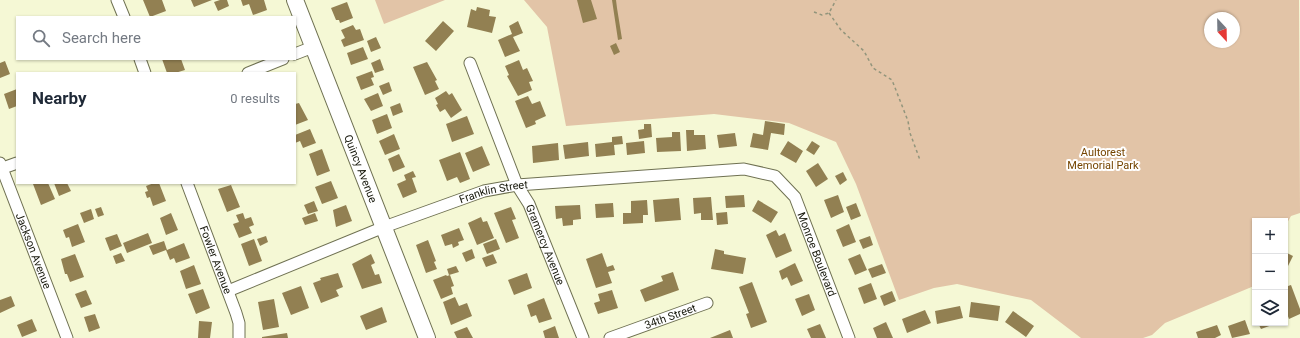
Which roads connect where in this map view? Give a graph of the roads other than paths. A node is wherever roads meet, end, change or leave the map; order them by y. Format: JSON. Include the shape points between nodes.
{"nodes":[{"id":1,"x":117,"y":0,"type":"edge"},
{"id":2,"x":295,"y":0,"type":"edge"},
{"id":3,"x":124,"y":16,"type":"edge"},
{"id":4,"x":313,"y":47,"type":"junction"},
{"id":5,"x":296,"y":54,"type":"edge"},
{"id":6,"x":140,"y":60,"type":"edge"},
{"id":7,"x":280,"y":60,"type":"edge"},
{"id":8,"x":470,"y":63,"type":"dead end"},
{"id":9,"x":145,"y":72,"type":"edge"},
{"id":10,"x":250,"y":72,"type":"edge"},
{"id":11,"x":16,"y":162,"type":"edge"},
{"id":12,"x":1,"y":167,"type":"edge"},
{"id":13,"x":775,"y":176,"type":"joint"},
{"id":14,"x":187,"y":184,"type":"edge"},
{"id":15,"x":517,"y":185,"type":"junction"},
{"id":16,"x":384,"y":227,"type":"junction"},
{"id":17,"x":228,"y":291,"type":"junction"},
{"id":18,"x":707,"y":303,"type":"dead end"},
{"id":19,"x":67,"y":338,"type":"edge"},
{"id":20,"x":239,"y":338,"type":"edge"},
{"id":21,"x":427,"y":338,"type":"edge"},
{"id":22,"x":583,"y":338,"type":"edge"},
{"id":23,"x":610,"y":338,"type":"edge"},
{"id":24,"x":849,"y":338,"type":"edge"}],
"edges":[{"from":1,"to":3,"type":"street"},
{"from":2,"to":4,"type":"street","name":"Quincy Avenue"},
{"from":4,"to":5,"type":"street"},
{"from":4,"to":16,"type":"street","name":"Quincy Avenue"},
{"from":6,"to":9,"type":"street"},
{"from":7,"to":10,"type":"street"},
{"from":8,"to":15,"type":"street","name":"Gramercy Avenue"},
{"from":11,"to":12,"type":"street"},
{"from":12,"to":19,"type":"street","name":"Jackson Avenue"},
{"from":13,"to":15,"type":"street","name":"Franklin Street","via":[[744,169]]},
{"from":13,"to":24,"type":"street","name":"Monroe Boulevard","via":[[795,197]]},
{"from":14,"to":17,"type":"street","name":"Fowler Avenue"},
{"from":15,"to":16,"type":"street","name":"Franklin Street","via":[[484,191]]},
{"from":15,"to":22,"type":"street","name":"Gramercy Avenue","via":[[529,204]]},
{"from":16,"to":17,"type":"street","name":"Franklin Street"},
{"from":16,"to":21,"type":"street","name":"Quincy Avenue"},
{"from":17,"to":20,"type":"street","name":"Fowler Avenue","via":[[239,323]]},
{"from":18,"to":23,"type":"street","name":"34th Street"}]}
